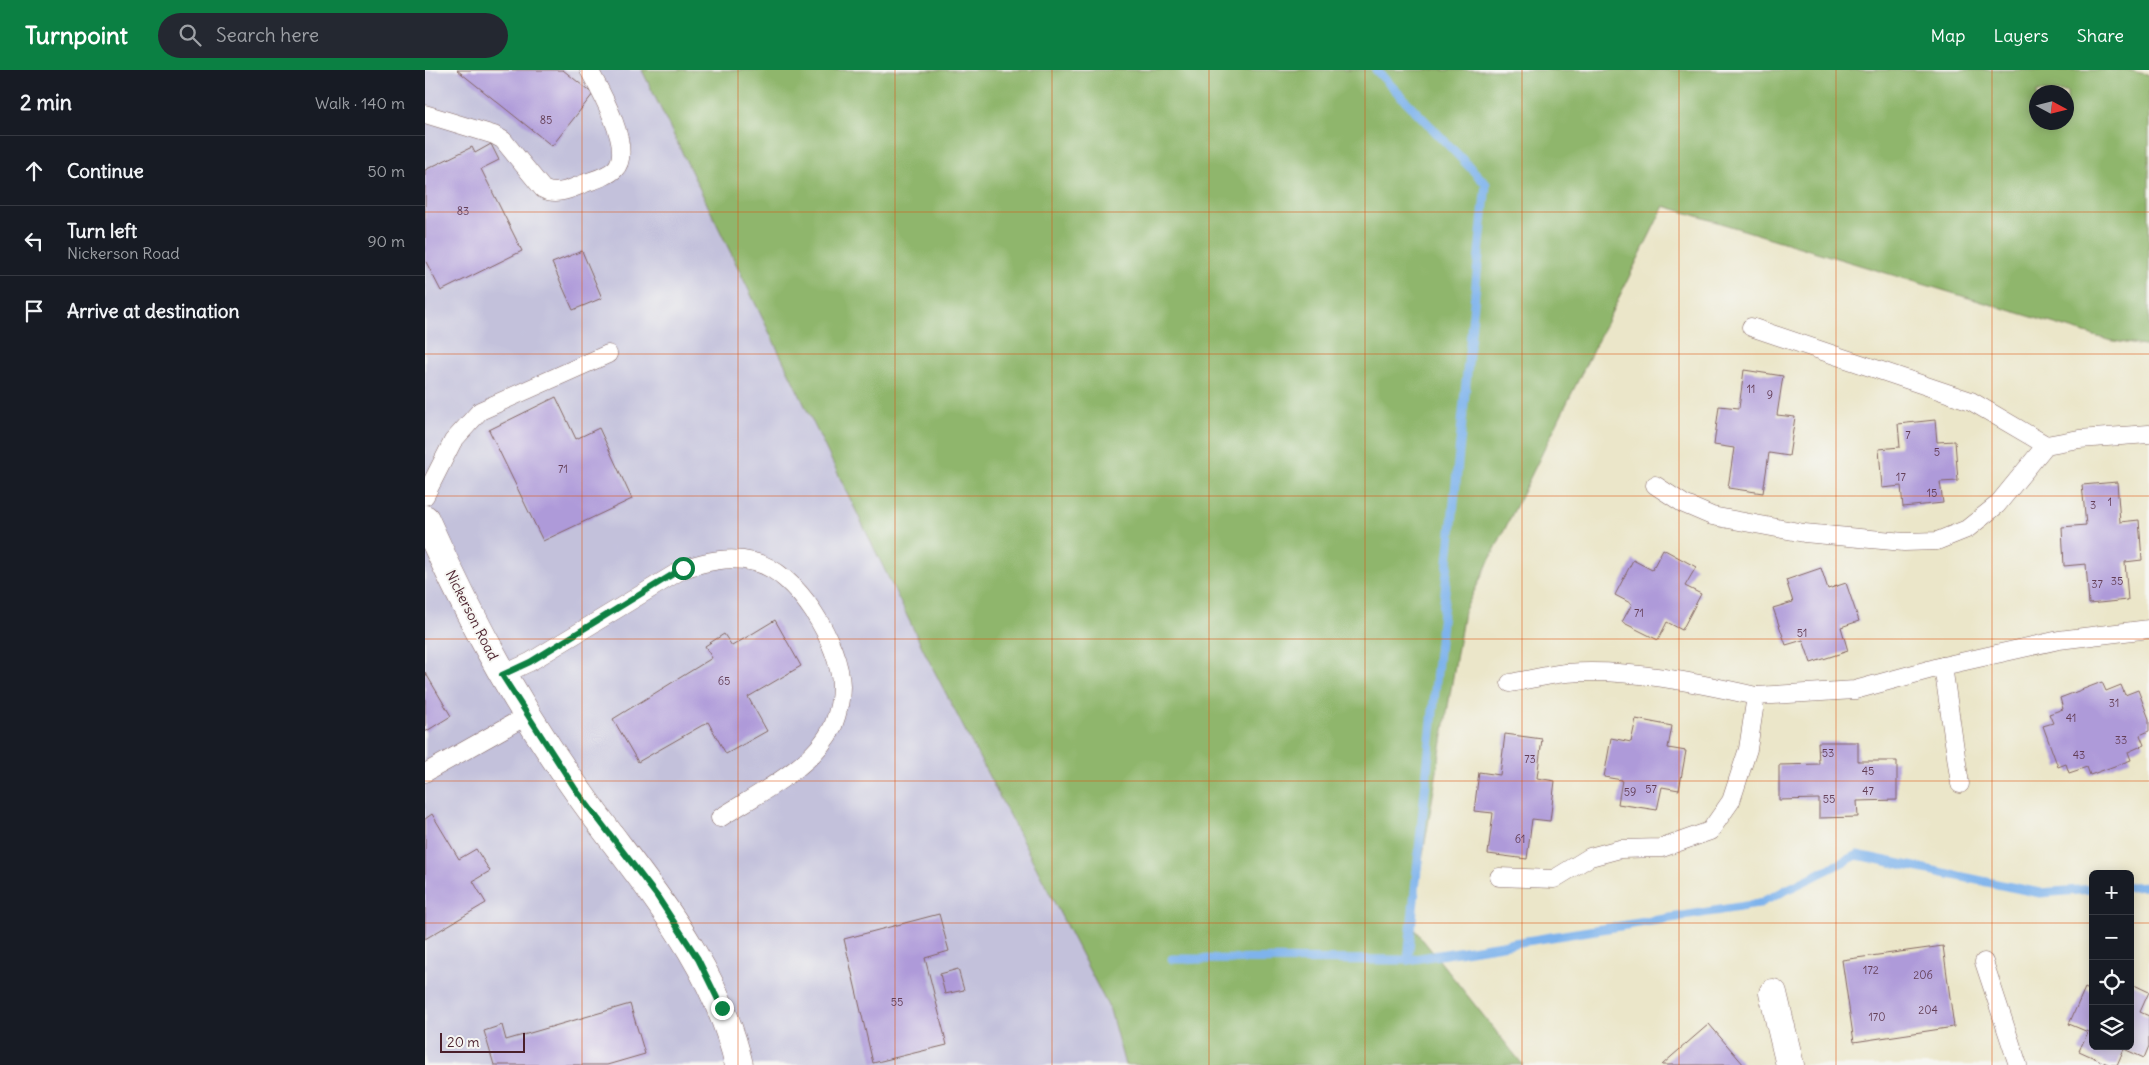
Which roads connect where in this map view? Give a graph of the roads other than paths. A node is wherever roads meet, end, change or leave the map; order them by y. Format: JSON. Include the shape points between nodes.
{"nodes":[{"id":1,"x":589,"y":70,"type":"edge"},
{"id":2,"x":425,"y":114,"type":"edge"},
{"id":3,"x":1751,"y":328,"type":"dead end"},
{"id":4,"x":608,"y":354,"type":"dead end"},
{"id":5,"x":2149,"y":434,"type":"edge"},
{"id":6,"x":2046,"y":445,"type":"junction"},
{"id":7,"x":1655,"y":485,"type":"dead end"},
{"id":8,"x":425,"y":496,"type":"edge"},
{"id":9,"x":425,"y":519,"type":"edge"},
{"id":10,"x":2149,"y":629,"type":"edge"},
{"id":11,"x":1943,"y":666,"type":"junction"},
{"id":12,"x":502,"y":675,"type":"junction"},
{"id":13,"x":1510,"y":683,"type":"dead end"},
{"id":14,"x":1757,"y":696,"type":"junction"},
{"id":15,"x":528,"y":715,"type":"junction"},
{"id":16,"x":425,"y":773,"type":"edge"},
{"id":17,"x":1960,"y":784,"type":"dead end"},
{"id":18,"x":720,"y":818,"type":"dead end"},
{"id":19,"x":1499,"y":877,"type":"dead end"},
{"id":20,"x":1984,"y":962,"type":"dead end"},
{"id":21,"x":1773,"y":993,"type":"dead end"},
{"id":22,"x":739,"y":1065,"type":"edge"},
{"id":23,"x":1790,"y":1065,"type":"edge"},
{"id":24,"x":2018,"y":1065,"type":"edge"}],
"edges":[{"from":1,"to":2,"type":"lane","via":[[618,134],[620,159],[607,175],[565,191],[543,189],[503,140],[494,135]]},
{"from":3,"to":6,"type":"lane","via":[[1971,401]]},
{"from":4,"to":8,"type":"lane","via":[[480,411],[453,441]]},
{"from":5,"to":6,"type":"lane"},
{"from":6,"to":7,"type":"lane","via":[[1997,505],[1967,529],[1937,541],[1903,542],[1804,533],[1712,516],[1684,504]]},
{"from":9,"to":12,"type":"street","name":"Nickerson Road"},
{"from":10,"to":11,"type":"lane","via":[[2059,640]]},
{"from":11,"to":14,"type":"lane","via":[[1855,690]]},
{"from":11,"to":17,"type":"lane"},
{"from":12,"to":15,"type":"street","name":"Nickerson Road"},
{"from":12,"to":18,"type":"lane","via":[[530,662],[683,568],[731,559],[756,562],[778,573],[814,612],[827,638],[841,684],[840,704],[833,726],[819,750],[799,767]]},
{"from":13,"to":14,"type":"lane","via":[[1567,673],[1634,675]]},
{"from":14,"to":19,"type":"lane","via":[[1748,749],[1731,801],[1710,831],[1662,848],[1620,849],[1590,857],[1554,880]]},
{"from":15,"to":16,"type":"lane"},
{"from":15,"to":22,"type":"street","name":"Nickerson Road","via":[[576,790],[657,896],[698,959],[722,1008]]},
{"from":20,"to":24,"type":"lane"},
{"from":21,"to":23,"type":"street"}]}
